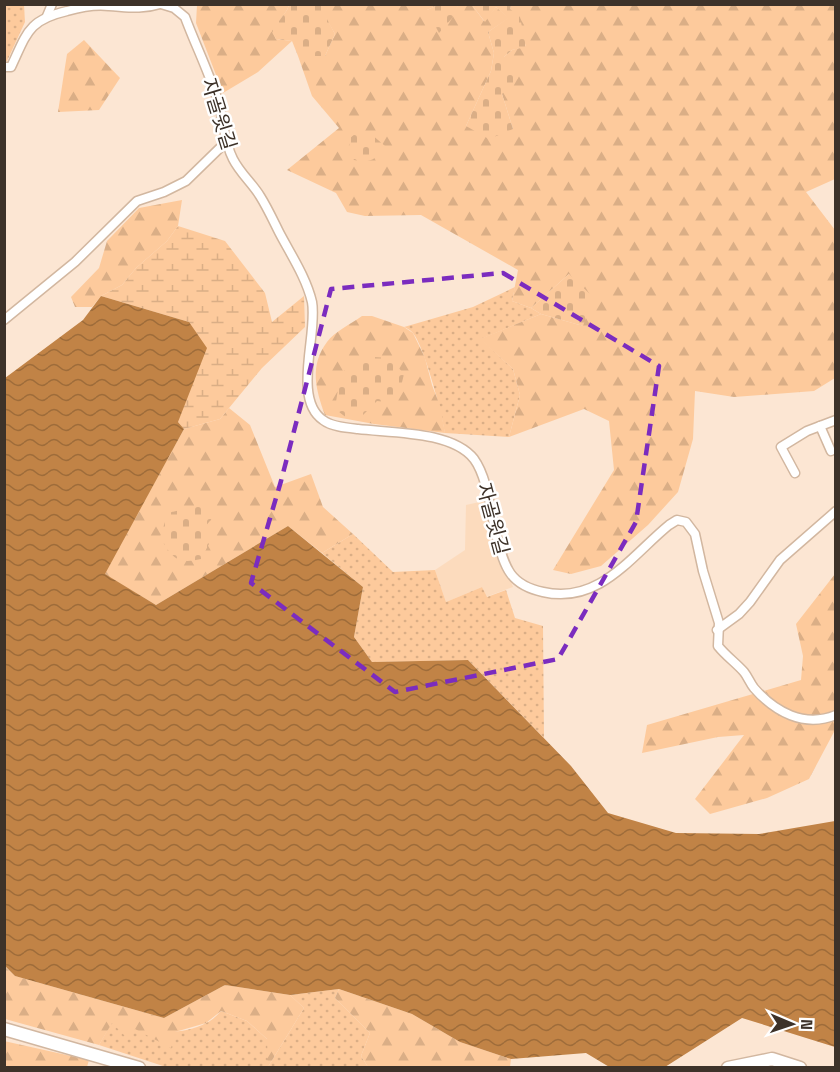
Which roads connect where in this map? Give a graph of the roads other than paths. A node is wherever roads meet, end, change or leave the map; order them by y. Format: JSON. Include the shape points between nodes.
{"nodes":[{"id":1,"x":52,"y":4,"type":"edge"},
{"id":2,"x":160,"y":4,"type":"edge"},
{"id":3,"x":47,"y":16,"type":"junction"},
{"id":4,"x":4,"y":67,"type":"edge"},
{"id":5,"x":225,"y":142,"type":"junction"},
{"id":6,"x":4,"y":320,"type":"edge"},
{"id":7,"x":836,"y":420,"type":"edge"},
{"id":8,"x":820,"y":426,"type":"junction"},
{"id":9,"x":831,"y":451,"type":"dead end"},
{"id":10,"x":795,"y":473,"type":"dead end"},
{"id":11,"x":836,"y":511,"type":"edge"},
{"id":12,"x":717,"y":630,"type":"junction"},
{"id":13,"x":836,"y":715,"type":"edge"},
{"id":14,"x":4,"y":1029,"type":"edge"},
{"id":15,"x":139,"y":1068,"type":"edge"},
{"id":16,"x":728,"y":1068,"type":"edge"},
{"id":17,"x":800,"y":1068,"type":"edge"}],
"edges":[{"from":1,"to":3,"type":"street"},
{"from":2,"to":3,"type":"street","name":"자골윗길","via":[[130,9],[90,5]]},
{"from":2,"to":5,"type":"street","name":"자골윗길","via":[[185,17],[217,99]]},
{"from":3,"to":4,"type":"street","name":"자골윗길","via":[[26,35],[11,67]]},
{"from":5,"to":6,"type":"street","via":[[186,181],[137,201],[75,262]]},
{"from":5,"to":12,"type":"street","name":"자골윗길","via":[[245,178],[260,195],[309,287],[313,308],[309,395],[314,411],[324,421],[345,428],[444,439],[459,445],[475,460],[485,485],[509,572],[516,582],[529,589],[581,593],[610,577],[669,525],[677,520],[686,522],[695,534],[719,623]]},
{"from":7,"to":8,"type":"street"},
{"from":8,"to":9,"type":"street"},
{"from":8,"to":10,"type":"street","via":[[781,447]]},
{"from":11,"to":12,"type":"street","via":[[780,560],[750,602]]},
{"from":12,"to":13,"type":"street","name":"자골윗길","via":[[718,646],[727,658],[781,712],[797,719]]},
{"from":14,"to":15,"type":"main road"},
{"from":16,"to":17,"type":"main road","via":[[772,1059]]}]}
